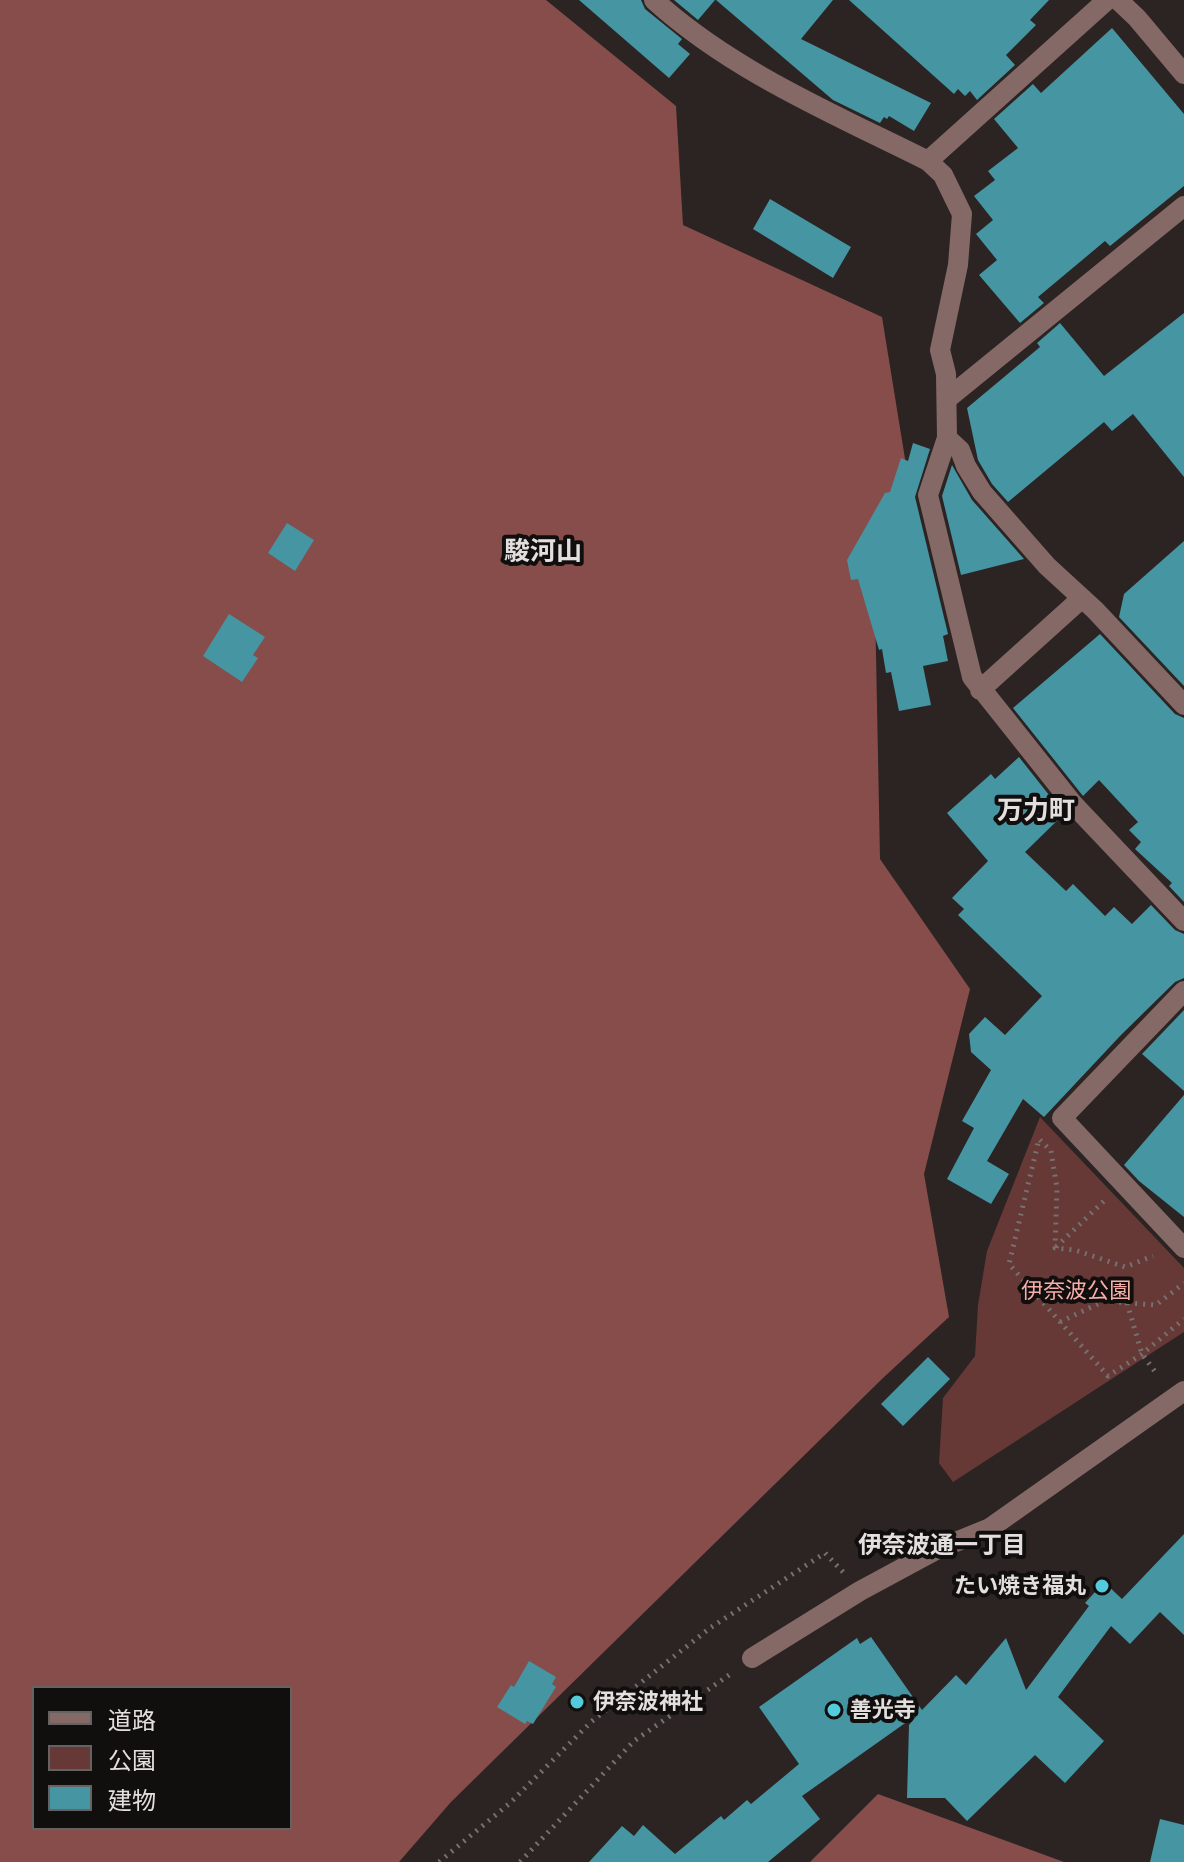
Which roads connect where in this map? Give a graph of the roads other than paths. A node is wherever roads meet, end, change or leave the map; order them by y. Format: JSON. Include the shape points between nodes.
{"nodes":[{"id":1,"x":654,"y":0,"type":"edge"},
{"id":2,"x":1107,"y":0,"type":"edge"},
{"id":3,"x":1118,"y":0,"type":"edge"},
{"id":4,"x":1184,"y":74,"type":"edge"},
{"id":5,"x":928,"y":161,"type":"junction"},
{"id":6,"x":1184,"y":206,"type":"edge"},
{"id":7,"x":947,"y":399,"type":"junction"},
{"id":8,"x":947,"y":438,"type":"junction"},
{"id":9,"x":1082,"y":598,"type":"junction"},
{"id":10,"x":980,"y":690,"type":"junction"},
{"id":11,"x":1184,"y":705,"type":"edge"},
{"id":12,"x":1184,"y":921,"type":"edge"},
{"id":13,"x":1184,"y":991,"type":"edge"},
{"id":14,"x":1184,"y":1248,"type":"edge"},
{"id":15,"x":1184,"y":1391,"type":"edge"},
{"id":16,"x":752,"y":1658,"type":"road end"}],
"edges":[{"from":1,"to":5,"type":"street","via":[[707,42],[796,96]]},
{"from":2,"to":5,"type":"street"},
{"from":3,"to":4,"type":"street"},
{"from":5,"to":7,"type":"street","via":[[943,175],[962,214],[958,265],[940,350]]},
{"from":6,"to":7,"type":"street"},
{"from":7,"to":8,"type":"street"},
{"from":8,"to":9,"type":"street","via":[[960,450],[982,492]]},
{"from":8,"to":10,"type":"street","via":[[928,495],[972,677]]},
{"from":9,"to":10,"type":"street"},
{"from":9,"to":11,"type":"street"},
{"from":10,"to":12,"type":"street","via":[[1073,804]]},
{"from":13,"to":14,"type":"street","via":[[1062,1118]]},
{"from":15,"to":16,"type":"street","via":[[990,1528],[860,1591]]}]}
